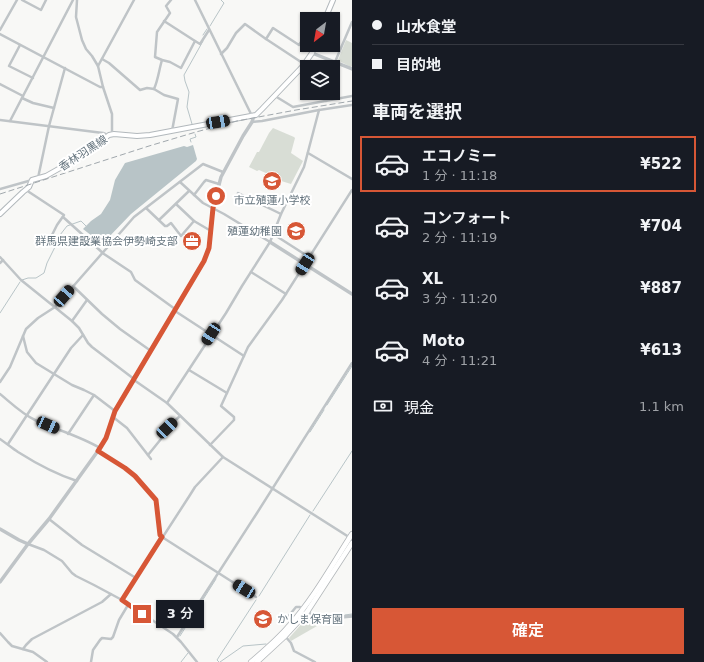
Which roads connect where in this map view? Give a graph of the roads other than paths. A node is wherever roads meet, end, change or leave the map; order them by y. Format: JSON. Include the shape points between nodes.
{"nodes":[{"id":1,"x":17,"y":0,"type":"edge"},
{"id":2,"x":22,"y":0,"type":"edge"},
{"id":3,"x":45,"y":0,"type":"edge"},
{"id":4,"x":75,"y":0,"type":"edge"},
{"id":5,"x":134,"y":0,"type":"edge"},
{"id":6,"x":171,"y":0,"type":"edge"},
{"id":7,"x":195,"y":0,"type":"edge"},
{"id":8,"x":333,"y":0,"type":"edge"},
{"id":9,"x":328,"y":12,"type":"edge"},
{"id":10,"x":164,"y":21,"type":"junction"},
{"id":11,"x":352,"y":22,"type":"edge"},
{"id":12,"x":351,"y":29,"type":"edge"},
{"id":13,"x":0,"y":30,"type":"edge"},
{"id":14,"x":209,"y":30,"type":"junction"},
{"id":15,"x":0,"y":34,"type":"edge"},
{"id":16,"x":266,"y":39,"type":"junction"},
{"id":17,"x":195,"y":41,"type":"junction"},
{"id":18,"x":300,"y":44,"type":"edge"},
{"id":19,"x":20,"y":45,"type":"junction"},
{"id":20,"x":312,"y":53,"type":"joint"},
{"id":21,"x":221,"y":54,"type":"junction"},
{"id":22,"x":44,"y":57,"type":"junction"},
{"id":23,"x":102,"y":59,"type":"junction"},
{"id":24,"x":162,"y":60,"type":"junction"},
{"id":25,"x":307,"y":60,"type":"edge"},
{"id":26,"x":330,"y":60,"type":"edge"},
{"id":27,"x":336,"y":60,"type":"edge"},
{"id":28,"x":300,"y":61,"type":"edge"},
{"id":29,"x":340,"y":64,"type":"edge"},
{"id":30,"x":98,"y":66,"type":"junction"},
{"id":31,"x":65,"y":68,"type":"junction"},
{"id":32,"x":300,"y":68,"type":"edge"},
{"id":33,"x":352,"y":69,"type":"edge"},
{"id":34,"x":33,"y":78,"type":"junction"},
{"id":35,"x":0,"y":84,"type":"edge"},
{"id":36,"x":103,"y":87,"type":"junction"},
{"id":37,"x":154,"y":90,"type":"junction"},
{"id":38,"x":274,"y":96,"type":"junction"},
{"id":39,"x":352,"y":96,"type":"edge"},
{"id":40,"x":23,"y":97,"type":"junction"},
{"id":41,"x":326,"y":101,"type":"joint"},
{"id":42,"x":352,"y":105,"type":"edge"},
{"id":43,"x":54,"y":108,"type":"junction"},
{"id":44,"x":319,"y":110,"type":"junction"},
{"id":45,"x":253,"y":116,"type":"junction"},
{"id":46,"x":0,"y":120,"type":"edge"},
{"id":47,"x":10,"y":121,"type":"junction"},
{"id":48,"x":252,"y":122,"type":"junction"},
{"id":49,"x":49,"y":126,"type":"junction"},
{"id":50,"x":172,"y":131,"type":"junction"},
{"id":51,"x":110,"y":135,"type":"junction"},
{"id":52,"x":308,"y":153,"type":"junction"},
{"id":53,"x":223,"y":172,"type":"junction"},
{"id":54,"x":38,"y":179,"type":"junction"},
{"id":55,"x":352,"y":179,"type":"edge"},
{"id":56,"x":32,"y":180,"type":"junction"},
{"id":57,"x":180,"y":182,"type":"junction"},
{"id":58,"x":219,"y":184,"type":"junction"},
{"id":59,"x":0,"y":189,"type":"edge"},
{"id":60,"x":26,"y":190,"type":"junction"},
{"id":61,"x":352,"y":190,"type":"edge"},
{"id":62,"x":189,"y":191,"type":"junction"},
{"id":63,"x":238,"y":193,"type":"dead end"},
{"id":64,"x":194,"y":195,"type":"junction"},
{"id":65,"x":176,"y":204,"type":"junction"},
{"id":66,"x":146,"y":208,"type":"junction"},
{"id":67,"x":213,"y":208,"type":"junction"},
{"id":68,"x":0,"y":214,"type":"edge"},
{"id":69,"x":281,"y":214,"type":"junction"},
{"id":70,"x":63,"y":217,"type":"junction"},
{"id":71,"x":159,"y":220,"type":"junction"},
{"id":72,"x":194,"y":221,"type":"junction"},
{"id":73,"x":211,"y":231,"type":"junction"},
{"id":74,"x":273,"y":234,"type":"junction"},
{"id":75,"x":52,"y":235,"type":"dead end"},
{"id":76,"x":270,"y":242,"type":"junction"},
{"id":77,"x":103,"y":253,"type":"junction"},
{"id":78,"x":0,"y":257,"type":"edge"},
{"id":79,"x":309,"y":257,"type":"junction"},
{"id":80,"x":3,"y":260,"type":"junction"},
{"id":81,"x":0,"y":263,"type":"edge"},
{"id":82,"x":305,"y":264,"type":"junction"},
{"id":83,"x":251,"y":272,"type":"junction"},
{"id":84,"x":73,"y":286,"type":"junction"},
{"id":85,"x":286,"y":294,"type":"junction"},
{"id":86,"x":352,"y":294,"type":"edge"},
{"id":87,"x":87,"y":300,"type":"junction"},
{"id":88,"x":55,"y":307,"type":"junction"},
{"id":89,"x":175,"y":310,"type":"junction"},
{"id":90,"x":72,"y":321,"type":"junction"},
{"id":91,"x":211,"y":334,"type":"junction"},
{"id":92,"x":84,"y":335,"type":"junction"},
{"id":93,"x":23,"y":336,"type":"junction"},
{"id":94,"x":151,"y":351,"type":"junction"},
{"id":95,"x":244,"y":356,"type":"junction"},
{"id":96,"x":352,"y":364,"type":"edge"},
{"id":97,"x":189,"y":370,"type":"junction"},
{"id":98,"x":54,"y":374,"type":"junction"},
{"id":99,"x":134,"y":380,"type":"junction"},
{"id":100,"x":0,"y":382,"type":"edge"},
{"id":101,"x":227,"y":393,"type":"junction"},
{"id":102,"x":0,"y":394,"type":"edge"},
{"id":103,"x":94,"y":395,"type":"junction"},
{"id":104,"x":167,"y":403,"type":"junction"},
{"id":105,"x":115,"y":411,"type":"junction"},
{"id":106,"x":27,"y":415,"type":"junction"},
{"id":107,"x":180,"y":416,"type":"junction"},
{"id":108,"x":113,"y":417,"type":"junction"},
{"id":109,"x":68,"y":434,"type":"junction"},
{"id":110,"x":0,"y":439,"type":"edge"},
{"id":111,"x":8,"y":444,"type":"junction"},
{"id":112,"x":210,"y":445,"type":"junction"},
{"id":113,"x":99,"y":449,"type":"junction"},
{"id":114,"x":148,"y":455,"type":"junction"},
{"id":115,"x":223,"y":457,"type":"junction"},
{"id":116,"x":151,"y":459,"type":"dead end"},
{"id":117,"x":76,"y":481,"type":"junction"},
{"id":118,"x":272,"y":488,"type":"junction"},
{"id":119,"x":48,"y":519,"type":"junction"},
{"id":120,"x":0,"y":529,"type":"edge"},
{"id":121,"x":162,"y":537,"type":"junction"},
{"id":122,"x":351,"y":538,"type":"edge"},
{"id":123,"x":28,"y":544,"type":"junction"},
{"id":124,"x":218,"y":573,"type":"junction"},
{"id":125,"x":136,"y":578,"type":"junction"},
{"id":126,"x":0,"y":582,"type":"edge"},
{"id":127,"x":111,"y":594,"type":"junction"},
{"id":128,"x":256,"y":598,"type":"dead end"},
{"id":129,"x":122,"y":600,"type":"junction"},
{"id":130,"x":128,"y":605,"type":"junction"},
{"id":131,"x":305,"y":610,"type":"junction"},
{"id":132,"x":352,"y":616,"type":"edge"},
{"id":133,"x":285,"y":619,"type":"dead end"},
{"id":134,"x":0,"y":633,"type":"edge"},
{"id":135,"x":285,"y":636,"type":"junction"},
{"id":136,"x":177,"y":637,"type":"junction"},
{"id":137,"x":24,"y":649,"type":"junction"},
{"id":138,"x":47,"y":662,"type":"edge"},
{"id":139,"x":91,"y":662,"type":"edge"},
{"id":140,"x":197,"y":662,"type":"edge"},
{"id":141,"x":251,"y":662,"type":"edge"},
{"id":142,"x":257,"y":662,"type":"edge"},
{"id":143,"x":315,"y":662,"type":"edge"}],
"edges":[{"from":1,"to":13,"type":"street"},
{"from":2,"to":3,"type":"street","via":[[41,10]]},
{"from":4,"to":22,"type":"street"},
{"from":4,"to":30,"type":"street","via":[[82,40]]},
{"from":5,"to":23,"type":"street"},
{"from":6,"to":10,"type":"street","via":[[166,6],[170,13]]},
{"from":7,"to":14,"type":"street"},
{"from":8,"to":9,"type":"main road"},
{"from":10,"to":17,"type":"street"},
{"from":10,"to":24,"type":"street","via":[[157,32],[155,57]]},
{"from":11,"to":12,"type":"street"},
{"from":12,"to":27,"type":"street"},
{"from":14,"to":17,"type":"street","via":[[200,44]]},
{"from":14,"to":21,"type":"street"},
{"from":15,"to":19,"type":"street"},
{"from":16,"to":18,"type":"street","via":[[273,28]]},
{"from":16,"to":21,"type":"street","via":[[245,24]]},
{"from":16,"to":28,"type":"street"},
{"from":17,"to":24,"type":"street","via":[[181,68]]},
{"from":19,"to":22,"type":"street"},
{"from":19,"to":34,"type":"street","via":[[9,66]]},
{"from":20,"to":25,"type":"main road"},
{"from":20,"to":26,"type":"street"},
{"from":21,"to":45,"type":"street"},
{"from":22,"to":31,"type":"street"},
{"from":22,"to":34,"type":"street"},
{"from":23,"to":30,"type":"street"},
{"from":23,"to":37,"type":"street","via":[[140,90]]},
{"from":24,"to":37,"type":"street"},
{"from":29,"to":33,"type":"street"},
{"from":30,"to":36,"type":"street"},
{"from":31,"to":36,"type":"street"},
{"from":31,"to":43,"type":"street"},
{"from":32,"to":38,"type":"main road"},
{"from":34,"to":40,"type":"street"},
{"from":35,"to":40,"type":"street"},
{"from":36,"to":51,"type":"street","via":[[112,114]]},
{"from":37,"to":50,"type":"street","via":[[178,99]]},
{"from":38,"to":41,"type":"street","via":[[293,107]]},
{"from":38,"to":45,"type":"main road"},
{"from":39,"to":41,"type":"street"},
{"from":40,"to":43,"type":"street","via":[[33,103]]},
{"from":40,"to":47,"type":"street"},
{"from":42,"to":44,"type":"street"},
{"from":43,"to":49,"type":"street"},
{"from":44,"to":48,"type":"street"},
{"from":44,"to":52,"type":"street"},
{"from":45,"to":48,"type":"street"},
{"from":45,"to":50,"type":"main road","name":"香林羽黒線"},
{"from":46,"to":47,"type":"street"},
{"from":47,"to":49,"type":"street"},
{"from":48,"to":53,"type":"street"},
{"from":49,"to":51,"type":"street"},
{"from":49,"to":54,"type":"street"},
{"from":50,"to":51,"type":"main road","name":"香林羽黒線","via":[[150,136]]},
{"from":51,"to":54,"type":"main road","name":"香林羽黒線","via":[[81,156]]},
{"from":52,"to":55,"type":"street"},
{"from":52,"to":69,"type":"street","via":[[304,167]]},
{"from":53,"to":57,"type":"street","via":[[203,164]]},
{"from":53,"to":58,"type":"street"},
{"from":54,"to":56,"type":"main road","name":"香林羽黒線"},
{"from":56,"to":59,"type":"street"},
{"from":56,"to":60,"type":"main road"},
{"from":57,"to":62,"type":"street"},
{"from":57,"to":66,"type":"street"},
{"from":58,"to":64,"type":"street","via":[[206,180]]},
{"from":58,"to":67,"type":"street"},
{"from":60,"to":68,"type":"main road"},
{"from":60,"to":70,"type":"street","via":[[64,215]]},
{"from":61,"to":79,"type":"street"},
{"from":62,"to":64,"type":"street"},
{"from":62,"to":65,"type":"street"},
{"from":63,"to":69,"type":"street"},
{"from":64,"to":67,"type":"street"},
{"from":65,"to":71,"type":"street"},
{"from":65,"to":72,"type":"street"},
{"from":66,"to":71,"type":"street"},
{"from":66,"to":77,"type":"street","via":[[134,217]]},
{"from":67,"to":73,"type":"street"},
{"from":67,"to":76,"type":"street"},
{"from":69,"to":74,"type":"street"},
{"from":70,"to":75,"type":"street"},
{"from":70,"to":77,"type":"street"},
{"from":71,"to":72,"type":"street","via":[[165,226],[171,223],[181,236]]},
{"from":72,"to":73,"type":"street"},
{"from":73,"to":89,"type":"street","via":[[204,261]]},
{"from":74,"to":76,"type":"street"},
{"from":74,"to":79,"type":"street"},
{"from":76,"to":82,"type":"street"},
{"from":76,"to":83,"type":"street"},
{"from":77,"to":84,"type":"street"},
{"from":77,"to":89,"type":"street","via":[[132,272],[135,280]]},
{"from":78,"to":80,"type":"street"},
{"from":79,"to":82,"type":"street"},
{"from":80,"to":81,"type":"street"},
{"from":80,"to":88,"type":"street","via":[[21,280]]},
{"from":82,"to":85,"type":"street"},
{"from":82,"to":86,"type":"street"},
{"from":83,"to":85,"type":"street"},
{"from":83,"to":91,"type":"street"},
{"from":84,"to":87,"type":"street"},
{"from":84,"to":88,"type":"street"},
{"from":85,"to":95,"type":"street"},
{"from":87,"to":90,"type":"street"},
{"from":87,"to":94,"type":"street","via":[[120,329]]},
{"from":88,"to":90,"type":"street"},
{"from":88,"to":93,"type":"street","via":[[38,318]]},
{"from":89,"to":91,"type":"street"},
{"from":89,"to":94,"type":"street"},
{"from":90,"to":92,"type":"street"},
{"from":91,"to":95,"type":"street"},
{"from":91,"to":97,"type":"street"},
{"from":92,"to":98,"type":"street","via":[[71,348]]},
{"from":92,"to":99,"type":"street","via":[[92,347]]},
{"from":93,"to":98,"type":"street","via":[[26,352],[36,363]]},
{"from":93,"to":100,"type":"street","via":[[10,367]]},
{"from":94,"to":99,"type":"street"},
{"from":95,"to":101,"type":"street"},
{"from":96,"to":118,"type":"street"},
{"from":97,"to":101,"type":"street"},
{"from":97,"to":104,"type":"street"},
{"from":98,"to":103,"type":"street"},
{"from":98,"to":106,"type":"street"},
{"from":99,"to":104,"type":"street"},
{"from":99,"to":105,"type":"street"},
{"from":101,"to":112,"type":"street","via":[[221,406],[234,417],[234,420]]},
{"from":102,"to":106,"type":"street"},
{"from":103,"to":105,"type":"street"},
{"from":103,"to":109,"type":"street"},
{"from":104,"to":107,"type":"street"},
{"from":105,"to":108,"type":"street"},
{"from":106,"to":109,"type":"street"},
{"from":106,"to":111,"type":"street"},
{"from":107,"to":112,"type":"street"},
{"from":107,"to":114,"type":"street","via":[[167,428]]},
{"from":108,"to":113,"type":"street","via":[[106,438]]},
{"from":108,"to":114,"type":"street","via":[[127,428]]},
{"from":109,"to":113,"type":"street","via":[[88,440]]},
{"from":110,"to":111,"type":"street"},
{"from":111,"to":117,"type":"street","via":[[46,469]]},
{"from":112,"to":115,"type":"street"},
{"from":113,"to":117,"type":"street"},
{"from":113,"to":121,"type":"street","via":[[135,476],[156,500]]},
{"from":114,"to":116,"type":"street"},
{"from":115,"to":118,"type":"street"},
{"from":115,"to":121,"type":"street","via":[[195,488]]},
{"from":117,"to":119,"type":"street"},
{"from":118,"to":122,"type":"street"},
{"from":118,"to":124,"type":"street"},
{"from":119,"to":123,"type":"street"},
{"from":119,"to":125,"type":"street","via":[[82,545]]},
{"from":120,"to":123,"type":"street"},
{"from":121,"to":124,"type":"street"},
{"from":121,"to":125,"type":"street"},
{"from":122,"to":131,"type":"highway"},
{"from":123,"to":126,"type":"street"},
{"from":123,"to":127,"type":"street","via":[[50,553],[76,576]]},
{"from":124,"to":128,"type":"street"},
{"from":124,"to":136,"type":"street"},
{"from":125,"to":129,"type":"street"},
{"from":127,"to":129,"type":"street"},
{"from":127,"to":137,"type":"street","via":[[102,602],[32,640]]},
{"from":129,"to":130,"type":"street"},
{"from":130,"to":136,"type":"street"},
{"from":130,"to":139,"type":"street","via":[[113,637],[102,638],[93,650]]},
{"from":131,"to":132,"type":"street","via":[[320,619]]},
{"from":131,"to":133,"type":"street","via":[[300,606],[296,607]]},
{"from":131,"to":135,"type":"highway"},
{"from":131,"to":141,"type":"highway"},
{"from":134,"to":137,"type":"street","via":[[10,644]]},
{"from":135,"to":142,"type":"highway"},
{"from":135,"to":143,"type":"street","via":[[294,651]]},
{"from":136,"to":140,"type":"street"},
{"from":137,"to":138,"type":"street"}]}
